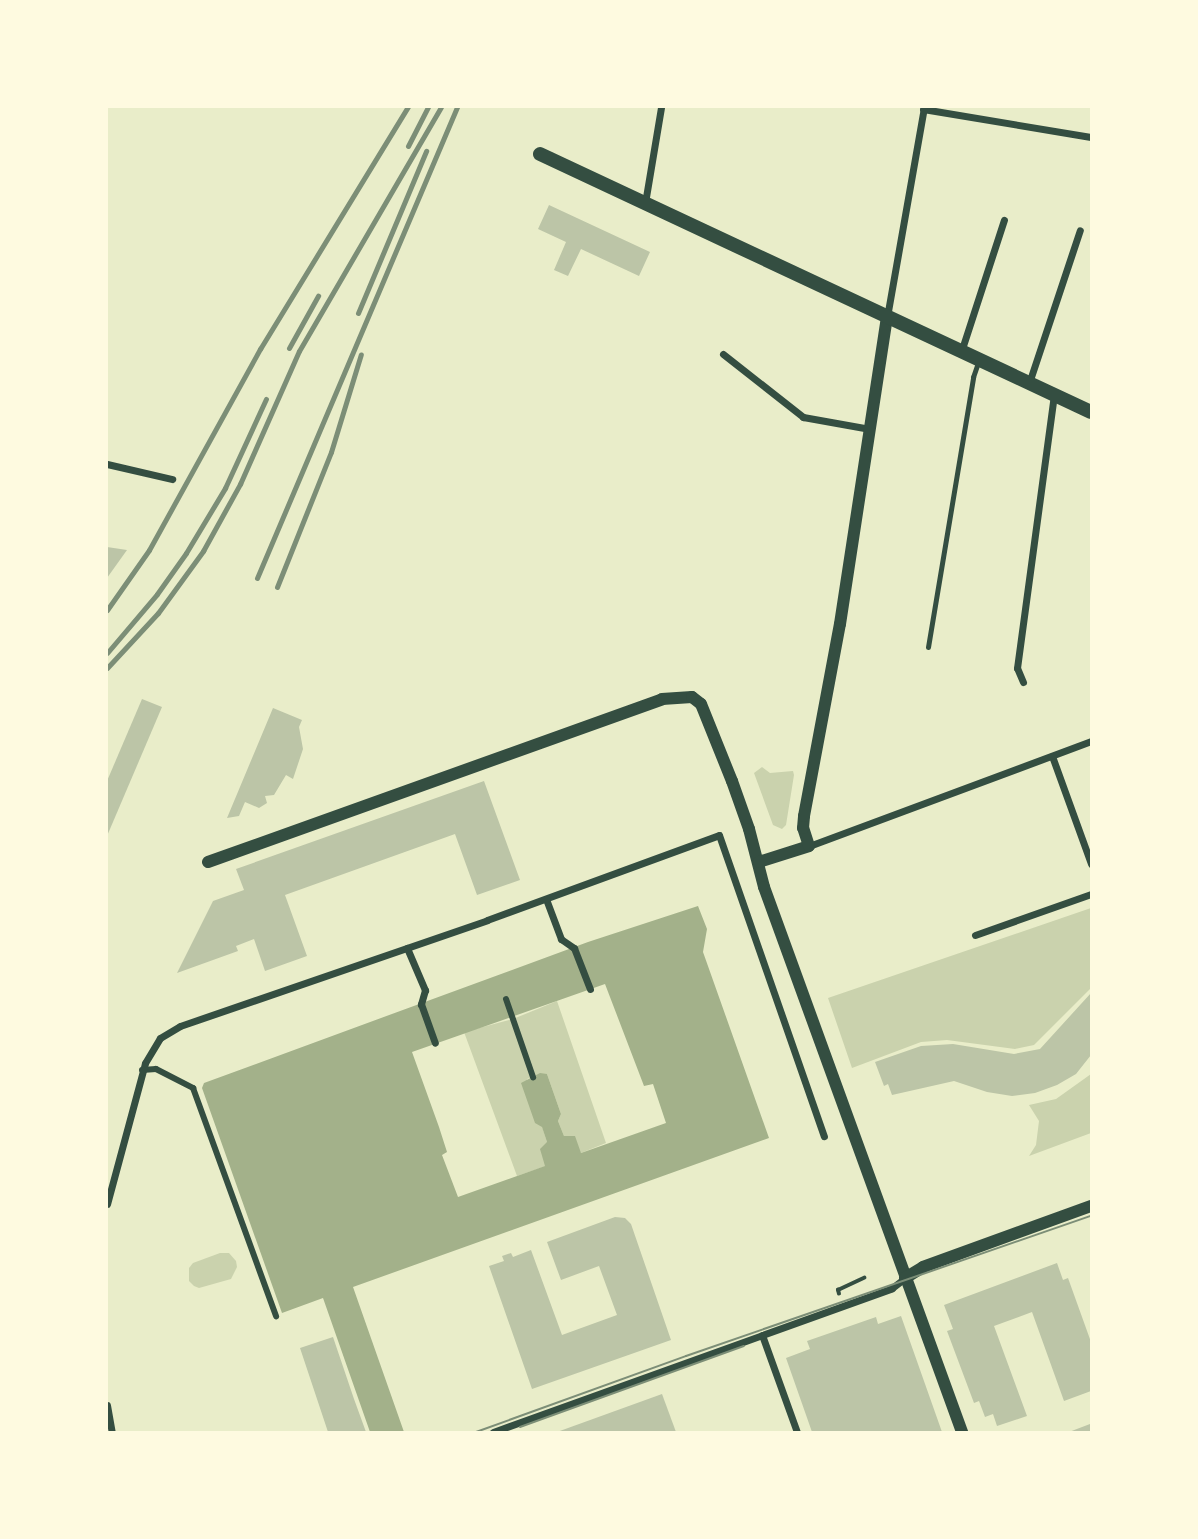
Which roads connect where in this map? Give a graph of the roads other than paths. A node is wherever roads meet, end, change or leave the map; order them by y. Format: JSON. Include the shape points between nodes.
{"nodes":[{"id":1,"x":661,"y":107,"type":"edge"},
{"id":2,"x":924,"y":108,"type":"edge"},
{"id":3,"x":1091,"y":137,"type":"edge"},
{"id":4,"x":540,"y":154,"type":"dead end"},
{"id":5,"x":645,"y":203,"type":"junction"},
{"id":6,"x":1004,"y":220,"type":"dead end"},
{"id":7,"x":1080,"y":230,"type":"dead end"},
{"id":8,"x":887,"y":318,"type":"junction"},
{"id":9,"x":961,"y":352,"type":"junction"},
{"id":10,"x":723,"y":354,"type":"dead end"},
{"id":11,"x":979,"y":360,"type":"junction"},
{"id":12,"x":1029,"y":383,"type":"junction"},
{"id":13,"x":1054,"y":395,"type":"junction"},
{"id":14,"x":1091,"y":412,"type":"edge"},
{"id":15,"x":870,"y":429,"type":"junction"},
{"id":16,"x":107,"y":464,"type":"edge"},
{"id":17,"x":172,"y":478,"type":"dead end"},
{"id":18,"x":928,"y":647,"type":"dead end"},
{"id":19,"x":1023,"y":682,"type":"dead end"},
{"id":20,"x":1091,"y":741,"type":"edge"},
{"id":21,"x":1052,"y":756,"type":"junction"},
{"id":22,"x":810,"y":846,"type":"junction"},
{"id":23,"x":208,"y":862,"type":"dead end"},
{"id":24,"x":759,"y":862,"type":"junction"},
{"id":25,"x":1091,"y":864,"type":"edge"},
{"id":26,"x":1091,"y":894,"type":"edge"},
{"id":27,"x":546,"y":899,"type":"junction"},
{"id":28,"x":975,"y":935,"type":"dead end"},
{"id":29,"x":407,"y":948,"type":"junction"},
{"id":30,"x":590,"y":989,"type":"dead end"},
{"id":31,"x":506,"y":999,"type":"dead end"},
{"id":32,"x":435,"y":1043,"type":"dead end"},
{"id":33,"x":142,"y":1070,"type":"junction"},
{"id":34,"x":533,"y":1077,"type":"dead end"},
{"id":35,"x":824,"y":1136,"type":"dead end"},
{"id":36,"x":107,"y":1204,"type":"edge"},
{"id":37,"x":1091,"y":1206,"type":"edge"},
{"id":38,"x":905,"y":1278,"type":"junction"},
{"id":39,"x":276,"y":1316,"type":"dead end"},
{"id":40,"x":762,"y":1335,"type":"junction"},
{"id":41,"x":107,"y":1405,"type":"edge"},
{"id":42,"x":498,"y":1431,"type":"edge"},
{"id":43,"x":112,"y":1432,"type":"edge"},
{"id":44,"x":797,"y":1432,"type":"edge"},
{"id":45,"x":962,"y":1432,"type":"edge"}],
"edges":[{"from":1,"to":5,"type":"street"},
{"from":2,"to":3,"type":"street"},
{"from":2,"to":8,"type":"street"},
{"from":4,"to":5,"type":"main road"},
{"from":5,"to":8,"type":"main road"},
{"from":6,"to":9,"type":"street"},
{"from":7,"to":12,"type":"street"},
{"from":8,"to":9,"type":"main road"},
{"from":8,"to":15,"type":"street"},
{"from":9,"to":11,"type":"main road"},
{"from":10,"to":15,"type":"street","via":[[803,417]]},
{"from":11,"to":12,"type":"main road"},
{"from":11,"to":18,"type":"lane"},
{"from":12,"to":13,"type":"main road"},
{"from":13,"to":14,"type":"main road"},
{"from":13,"to":19,"type":"street","via":[[1017,668]]},
{"from":15,"to":22,"type":"street","via":[[804,816]]},
{"from":16,"to":17,"type":"street"},
{"from":20,"to":21,"type":"street"},
{"from":21,"to":22,"type":"street"},
{"from":21,"to":25,"type":"street"},
{"from":22,"to":24,"type":"street"},
{"from":23,"to":24,"type":"street","via":[[678,696],[692,697],[707,714]]},
{"from":24,"to":38,"type":"street"},
{"from":26,"to":28,"type":"street"},
{"from":27,"to":29,"type":"street"},
{"from":27,"to":30,"type":"street","via":[[561,939],[574,948]]},
{"from":27,"to":35,"type":"street","via":[[719,835]]},
{"from":29,"to":32,"type":"street","via":[[425,990],[421,1004]]},
{"from":29,"to":33,"type":"street","via":[[180,1026],[160,1038]]},
{"from":31,"to":34,"type":"street"},
{"from":33,"to":36,"type":"street"},
{"from":33,"to":39,"type":"street","via":[[156,1069],[193,1088]]},
{"from":37,"to":38,"type":"street","via":[[923,1266]]},
{"from":38,"to":40,"type":"street","via":[[892,1288]]},
{"from":38,"to":45,"type":"street"},
{"from":40,"to":42,"type":"street"},
{"from":40,"to":44,"type":"street"},
{"from":41,"to":43,"type":"street"}]}
